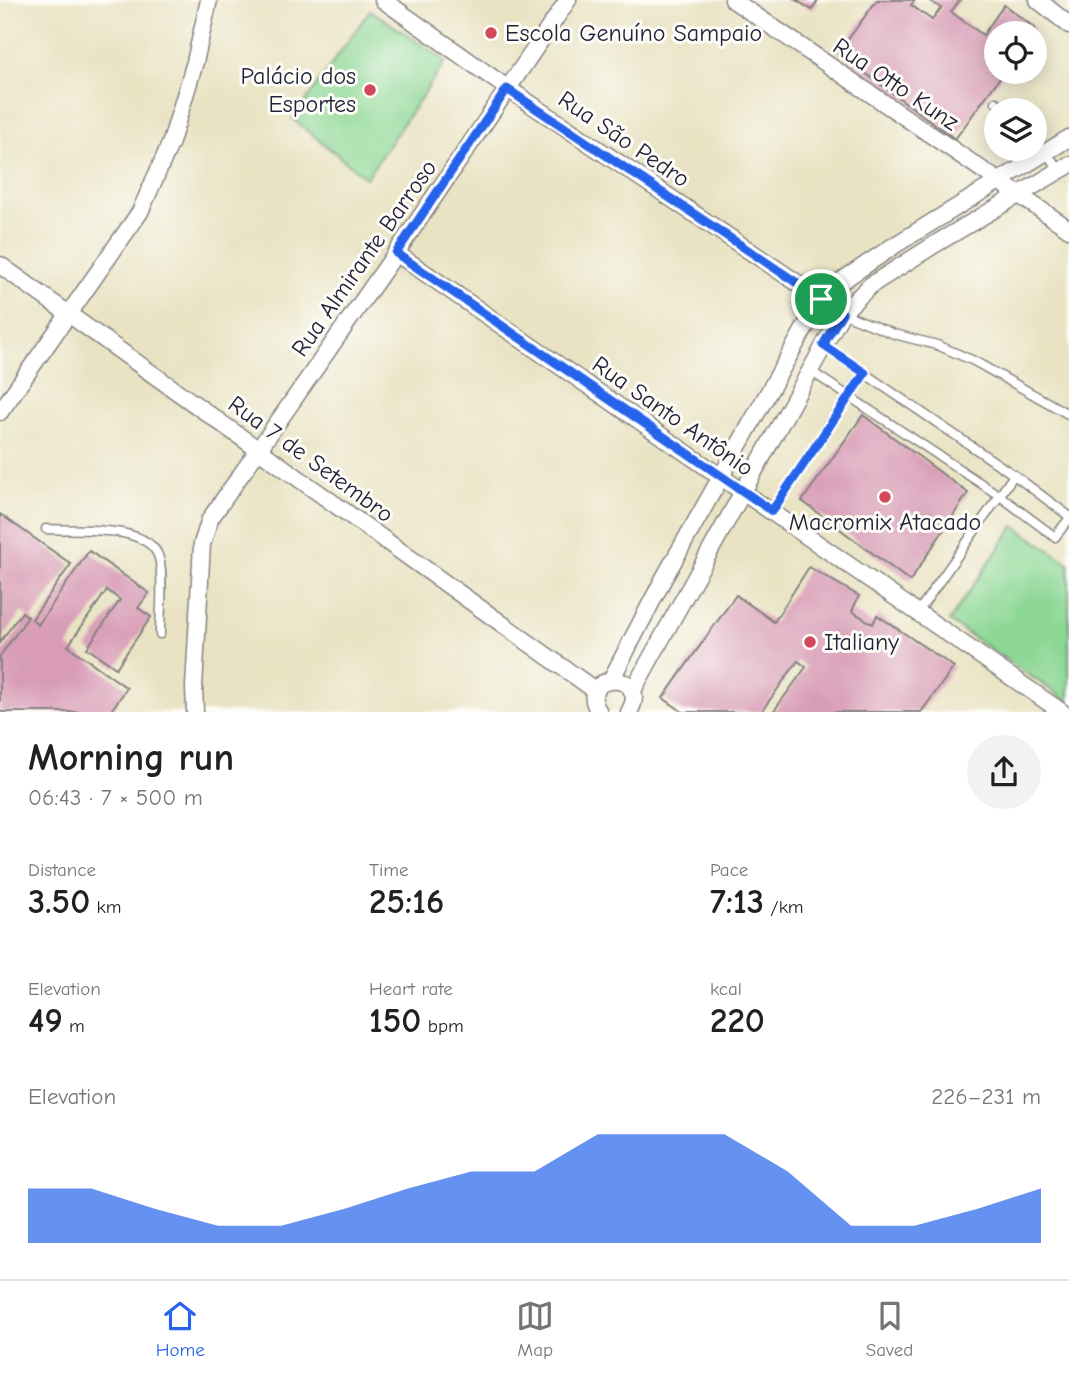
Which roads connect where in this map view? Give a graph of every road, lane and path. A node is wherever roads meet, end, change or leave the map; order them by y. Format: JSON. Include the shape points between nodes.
{"nodes":[{"id":1,"x":209,"y":0,"type":"edge"},
{"id":2,"x":383,"y":0,"type":"edge"},
{"id":3,"x":568,"y":0,"type":"edge"},
{"id":4,"x":733,"y":0,"type":"edge"},
{"id":5,"x":1038,"y":0,"type":"edge"},
{"id":6,"x":1069,"y":25,"type":"edge"},
{"id":7,"x":507,"y":89,"type":"junction"},
{"id":8,"x":1069,"y":138,"type":"edge"},
{"id":9,"x":1047,"y":145,"type":"edge"},
{"id":10,"x":1047,"y":153,"type":"edge"},
{"id":11,"x":1023,"y":161,"type":"edge"},
{"id":12,"x":1065,"y":168,"type":"edge"},
{"id":13,"x":998,"y":181,"type":"junction"},
{"id":14,"x":1020,"y":195,"type":"junction"},
{"id":15,"x":1069,"y":229,"type":"edge"},
{"id":16,"x":396,"y":253,"type":"junction"},
{"id":17,"x":0,"y":265,"type":"edge"},
{"id":18,"x":821,"y":299,"type":"junction"},
{"id":19,"x":842,"y":313,"type":"junction"},
{"id":20,"x":69,"y":314,"type":"junction"},
{"id":21,"x":823,"y":345,"type":"junction"},
{"id":22,"x":809,"y":370,"type":"junction"},
{"id":23,"x":865,"y":373,"type":"junction"},
{"id":24,"x":850,"y":396,"type":"junction"},
{"id":25,"x":0,"y":412,"type":"edge"},
{"id":26,"x":1068,"y":414,"type":"edge"},
{"id":27,"x":259,"y":449,"type":"junction"},
{"id":28,"x":1014,"y":475,"type":"junction"},
{"id":29,"x":721,"y":476,"type":"junction"},
{"id":30,"x":742,"y":492,"type":"junction"},
{"id":31,"x":999,"y":496,"type":"junction"},
{"id":32,"x":772,"y":511,"type":"junction"},
{"id":33,"x":1069,"y":518,"type":"edge"},
{"id":34,"x":46,"y":529,"type":"dead end"},
{"id":35,"x":918,"y":612,"type":"junction"},
{"id":36,"x":160,"y":634,"type":"dead end"},
{"id":37,"x":611,"y":680,"type":"junction"},
{"id":38,"x":596,"y":691,"type":"junction"},
{"id":39,"x":632,"y":692,"type":"junction"},
{"id":40,"x":597,"y":711,"type":"edge"},
{"id":41,"x":195,"y":712,"type":"edge"},
{"id":42,"x":630,"y":712,"type":"edge"},
{"id":43,"x":1062,"y":712,"type":"edge"}],
"edges":[{"from":1,"to":20,"type":"street","via":[[171,142],[140,212]]},
{"from":2,"to":7,"type":"street","name":"Rua São Pedro"},
{"from":3,"to":7,"type":"street","name":"Rua Almirante Barroso"},
{"from":4,"to":13,"type":"street","name":"Rua Otto Kunz"},
{"from":5,"to":6,"type":"street"},
{"from":7,"to":16,"type":"street","name":"Rua Almirante Barroso"},
{"from":7,"to":18,"type":"street","name":"Rua São Pedro"},
{"from":8,"to":9,"type":"street"},
{"from":10,"to":12,"type":"lane"},
{"from":11,"to":13,"type":"street"},
{"from":12,"to":14,"type":"street"},
{"from":13,"to":14,"type":"street","name":"Rua Otto Kunz"},
{"from":13,"to":18,"type":"street","via":[[895,245]]},
{"from":14,"to":15,"type":"street","name":"Rua Otto Kunz"},
{"from":14,"to":19,"type":"street","via":[[871,285]]},
{"from":16,"to":27,"type":"street","name":"Rua Almirante Barroso"},
{"from":16,"to":29,"type":"street","name":"Rua Santo Antônio"},
{"from":17,"to":20,"type":"street","name":"Rua 7 de Setembro"},
{"from":18,"to":19,"type":"street","name":"Rua São Pedro"},
{"from":18,"to":29,"type":"street"},
{"from":19,"to":21,"type":"street"},
{"from":19,"to":26,"type":"lane","via":[[974,361]]},
{"from":20,"to":25,"type":"street"},
{"from":20,"to":27,"type":"street","name":"Rua 7 de Setembro"},
{"from":21,"to":22,"type":"street"},
{"from":21,"to":23,"type":"lane"},
{"from":22,"to":24,"type":"lane"},
{"from":22,"to":30,"type":"street"},
{"from":23,"to":24,"type":"lane"},
{"from":23,"to":28,"type":"lane"},
{"from":24,"to":31,"type":"lane"},
{"from":24,"to":32,"type":"lane"},
{"from":27,"to":38,"type":"street","name":"Rua 7 de Setembro"},
{"from":27,"to":41,"type":"street","name":"Rua Almirante Barroso","via":[[210,519],[202,544]]},
{"from":28,"to":31,"type":"lane"},
{"from":28,"to":33,"type":"lane"},
{"from":29,"to":30,"type":"street","name":"Rua Santo Antônio"},
{"from":29,"to":37,"type":"street"},
{"from":30,"to":32,"type":"street","name":"Rua Santo Antônio"},
{"from":30,"to":39,"type":"street"},
{"from":31,"to":33,"type":"lane","via":[[1055,537]]},
{"from":31,"to":35,"type":"lane"},
{"from":32,"to":35,"type":"street","name":"Rua Santo Antônio"},
{"from":34,"to":36,"type":"lane","via":[[136,535],[155,548],[160,561]]},
{"from":35,"to":43,"type":"street","name":"Rua Santo Antônio"},
{"from":37,"to":38,"type":"street"},
{"from":37,"to":39,"type":"street","via":[[624,682]]},
{"from":38,"to":40,"type":"street"},
{"from":39,"to":42,"type":"street"}]}
